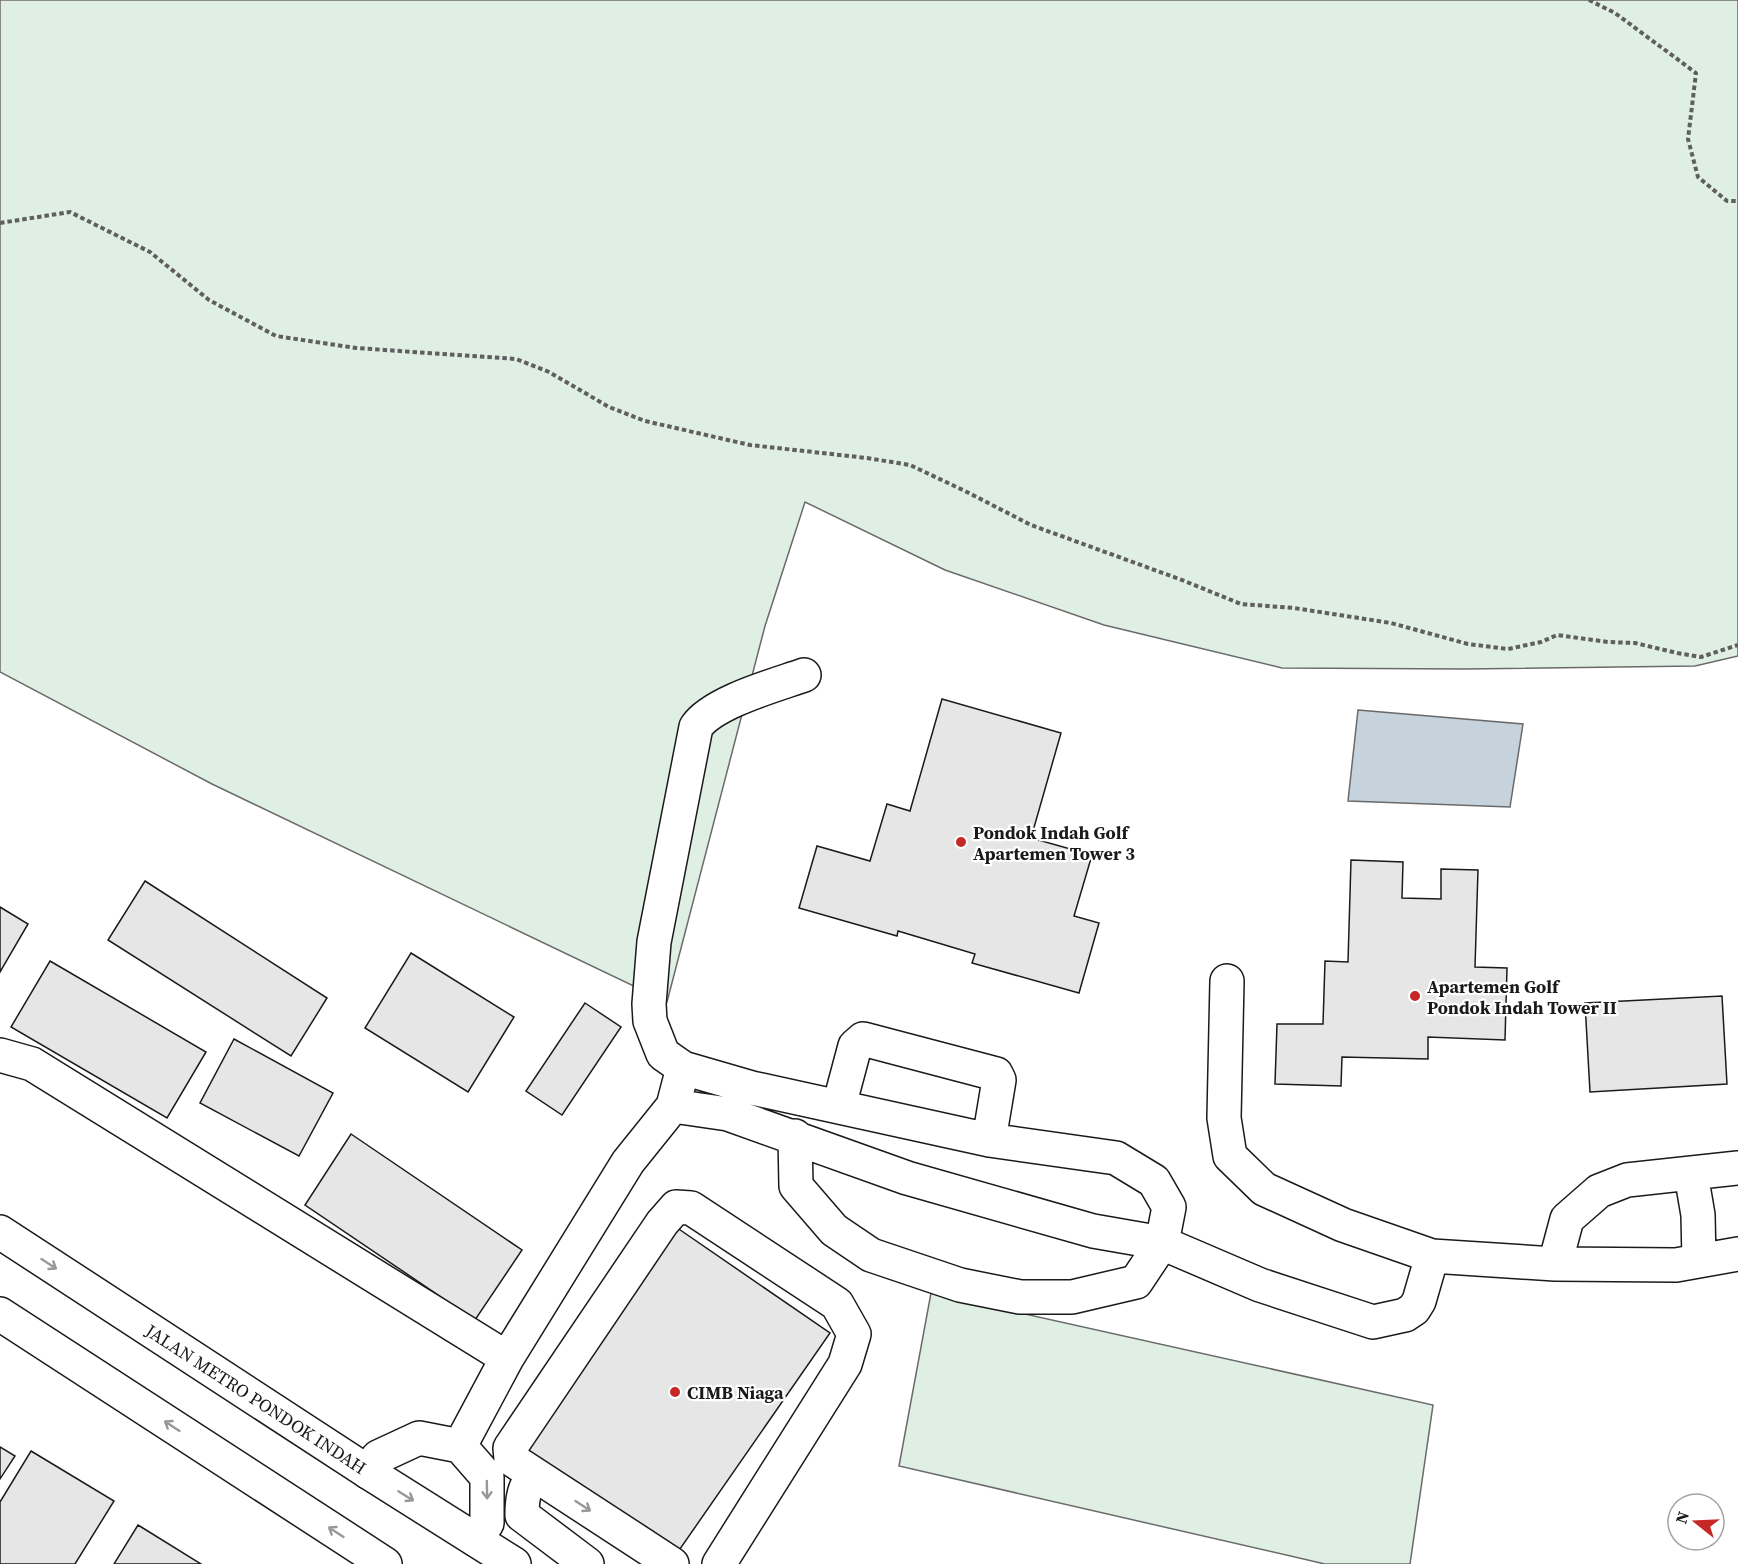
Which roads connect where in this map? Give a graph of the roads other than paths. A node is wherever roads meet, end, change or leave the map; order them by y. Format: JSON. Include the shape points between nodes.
{"nodes":[{"id":1,"x":804,"y":675,"type":"dead end"},
{"id":2,"x":1227,"y":981,"type":"dead end"},
{"id":3,"x":0,"y":1055,"type":"edge"},
{"id":4,"x":683,"y":1068,"type":"junction"},
{"id":5,"x":673,"y":1106,"type":"junction"},
{"id":6,"x":839,"y":1106,"type":"junction"},
{"id":7,"x":795,"y":1136,"type":"junction"},
{"id":8,"x":990,"y":1140,"type":"junction"},
{"id":9,"x":1738,"y":1168,"type":"edge"},
{"id":10,"x":1691,"y":1174,"type":"junction"},
{"id":11,"x":0,"y":1232,"type":"edge"},
{"id":12,"x":1162,"y":1243,"type":"junction"},
{"id":13,"x":1738,"y":1254,"type":"edge"},
{"id":14,"x":1432,"y":1256,"type":"junction"},
{"id":15,"x":1700,"y":1261,"type":"junction"},
{"id":16,"x":1555,"y":1264,"type":"junction"},
{"id":17,"x":0,"y":1314,"type":"edge"},
{"id":18,"x":507,"y":1358,"type":"junction"},
{"id":19,"x":460,"y":1446,"type":"junction"},
{"id":20,"x":368,"y":1472,"type":"junction"},
{"id":21,"x":534,"y":1474,"type":"junction"},
{"id":22,"x":476,"y":1540,"type":"junction"},
{"id":23,"x":665,"y":1562,"type":"edge"},
{"id":24,"x":385,"y":1564,"type":"edge"},
{"id":25,"x":514,"y":1564,"type":"edge"},
{"id":26,"x":586,"y":1564,"type":"edge"},
{"id":27,"x":719,"y":1564,"type":"edge"}],
"edges":[{"from":1,"to":4,"type":"main road","via":[[738,699],[709,714],[696,727],[654,942],[648,1004],[663,1054]]},
{"from":2,"to":14,"type":"main road","via":[[1224,1118],[1230,1156],[1264,1189],[1344,1225]]},
{"from":3,"to":18,"type":"main road","via":[[32,1064]]},
{"from":4,"to":5,"type":"main road"},
{"from":4,"to":6,"type":"main road","via":[[752,1088]]},
{"from":5,"to":7,"type":"main road","via":[[728,1114]]},
{"from":5,"to":18,"type":"main road","via":[[628,1162]]},
{"from":6,"to":8,"type":"main road"},
{"from":6,"to":8,"type":"main road","via":[[855,1046],[863,1039],[996,1074],[999,1080]]},
{"from":7,"to":12,"type":"main road","via":[[907,1178],[1093,1231]]},
{"from":7,"to":12,"type":"main road","via":[[796,1185],[834,1230],[871,1255],[960,1285],[1020,1297],[1072,1297],[1110,1290],[1136,1282]]},
{"from":8,"to":12,"type":"main road","via":[[1116,1158],[1155,1181],[1169,1207]]},
{"from":9,"to":10,"type":"main road"},
{"from":10,"to":15,"type":"main road"},
{"from":10,"to":16,"type":"main road","via":[[1627,1180],[1599,1191],[1567,1219]]},
{"from":11,"to":20,"type":"main road","name":"JALAN METRO PONDOK INDAH","one_way":true},
{"from":12,"to":14,"type":"main road","via":[[1260,1285],[1373,1322],[1406,1315],[1414,1309]]},
{"from":13,"to":15,"type":"main road"},
{"from":14,"to":16,"type":"main road"},
{"from":15,"to":16,"type":"main road","via":[[1676,1265]]},
{"from":24,"to":17,"type":"main road","one_way":true},
{"from":18,"to":19,"type":"main road"},
{"from":19,"to":20,"type":"main road","via":[[419,1438],[378,1457]]},
{"from":19,"to":22,"type":"main road","one_way":true,"via":[[487,1477],[487,1523]]},
{"from":20,"to":22,"type":"main road","name":"JALAN METRO PONDOK INDAH","one_way":true},
{"from":21,"to":23,"type":"main road","one_way":true},
{"from":21,"to":26,"type":"main road","via":[[522,1498],[522,1515]]},
{"from":21,"to":27,"type":"main road","via":[[511,1460],[510,1448],[662,1223],[676,1207],[692,1208],[837,1304],[854,1334],[845,1364]]},
{"from":22,"to":25,"type":"main road","name":"JALAN METRO PONDOK INDAH"}]}
